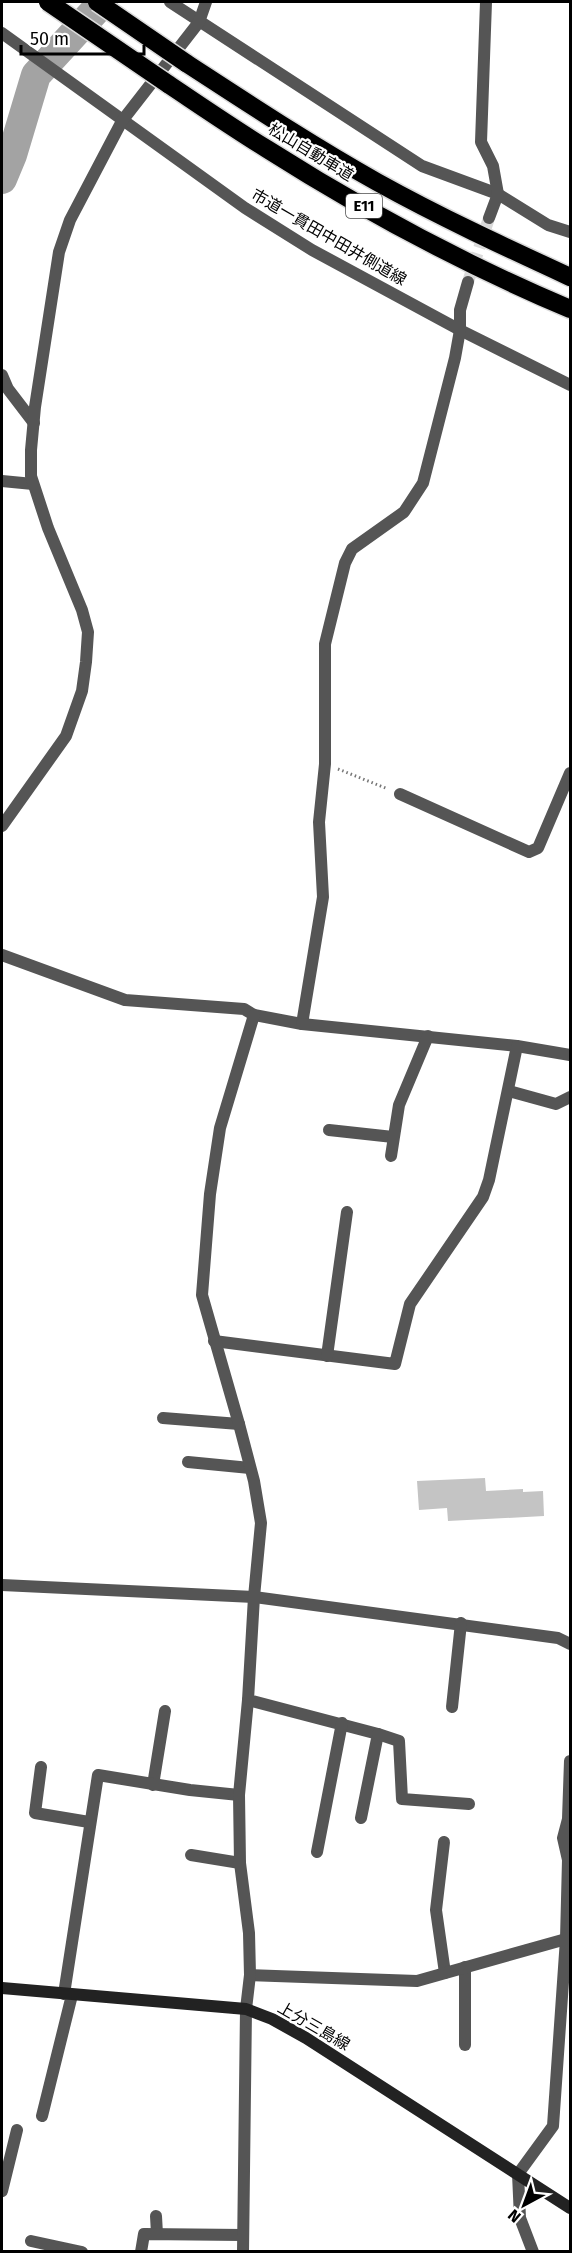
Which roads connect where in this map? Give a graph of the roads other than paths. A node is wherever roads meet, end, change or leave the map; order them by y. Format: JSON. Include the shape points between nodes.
{"nodes":[{"id":1,"x":48,"y":2,"type":"edge"},
{"id":2,"x":97,"y":2,"type":"edge"},
{"id":3,"x":170,"y":2,"type":"edge"},
{"id":4,"x":206,"y":2,"type":"edge"},
{"id":5,"x":486,"y":2,"type":"edge"},
{"id":6,"x":198,"y":22,"type":"junction"},
{"id":7,"x":2,"y":33,"type":"edge"},
{"id":8,"x":122,"y":121,"type":"junction"},
{"id":9,"x":498,"y":194,"type":"junction"},
{"id":10,"x":489,"y":218,"type":"tunnel mouth"},
{"id":11,"x":570,"y":232,"type":"edge"},
{"id":12,"x":570,"y":277,"type":"edge"},
{"id":13,"x":468,"y":282,"type":"tunnel mouth"},
{"id":14,"x":570,"y":309,"type":"edge"},
{"id":15,"x":460,"y":330,"type":"junction"},
{"id":16,"x":2,"y":375,"type":"edge"},
{"id":17,"x":570,"y":385,"type":"edge"},
{"id":18,"x":34,"y":423,"type":"junction"},
{"id":19,"x":2,"y":481,"type":"edge"},
{"id":20,"x":33,"y":484,"type":"junction"},
{"id":21,"x":570,"y":772,"type":"edge"},
{"id":22,"x":400,"y":794,"type":"road end"},
{"id":23,"x":2,"y":826,"type":"edge"},
{"id":24,"x":2,"y":955,"type":"edge"},
{"id":25,"x":254,"y":1015,"type":"junction"},
{"id":26,"x":302,"y":1024,"type":"junction"},
{"id":27,"x":428,"y":1036,"type":"junction"},
{"id":28,"x":517,"y":1046,"type":"junction"},
{"id":29,"x":570,"y":1056,"type":"edge"},
{"id":30,"x":509,"y":1091,"type":"junction"},
{"id":31,"x":570,"y":1097,"type":"edge"},
{"id":32,"x":329,"y":1130,"type":"dead end"},
{"id":33,"x":393,"y":1137,"type":"junction"},
{"id":34,"x":391,"y":1156,"type":"dead end"},
{"id":35,"x":347,"y":1212,"type":"dead end"},
{"id":36,"x":214,"y":1341,"type":"junction"},
{"id":37,"x":327,"y":1356,"type":"junction"},
{"id":38,"x":163,"y":1418,"type":"dead end"},
{"id":39,"x":240,"y":1424,"type":"junction"},
{"id":40,"x":188,"y":1461,"type":"dead end"},
{"id":41,"x":250,"y":1468,"type":"junction"},
{"id":42,"x":2,"y":1585,"type":"edge"},
{"id":43,"x":254,"y":1597,"type":"junction"},
{"id":44,"x":461,"y":1623,"type":"junction"},
{"id":45,"x":570,"y":1644,"type":"edge"},
{"id":46,"x":248,"y":1700,"type":"junction"},
{"id":47,"x":452,"y":1707,"type":"dead end"},
{"id":48,"x":165,"y":1711,"type":"dead end"},
{"id":49,"x":342,"y":1724,"type":"junction"},
{"id":50,"x":378,"y":1734,"type":"junction"},
{"id":51,"x":570,"y":1761,"type":"edge"},
{"id":52,"x":41,"y":1767,"type":"dead end"},
{"id":53,"x":153,"y":1785,"type":"junction"},
{"id":54,"x":239,"y":1795,"type":"junction"},
{"id":55,"x":469,"y":1804,"type":"dead end"},
{"id":56,"x":361,"y":1818,"type":"dead end"},
{"id":57,"x":569,"y":1818,"type":"edge"},
{"id":58,"x":89,"y":1822,"type":"junction"},
{"id":59,"x":444,"y":1842,"type":"dead end"},
{"id":60,"x":316,"y":1852,"type":"dead end"},
{"id":61,"x":191,"y":1855,"type":"dead end"},
{"id":62,"x":569,"y":1859,"type":"edge"},
{"id":63,"x":240,"y":1863,"type":"junction"},
{"id":64,"x":568,"y":1937,"type":"edge"},
{"id":65,"x":465,"y":1967,"type":"junction"},
{"id":66,"x":445,"y":1973,"type":"junction"},
{"id":67,"x":250,"y":1975,"type":"junction"},
{"id":68,"x":2,"y":1988,"type":"edge"},
{"id":69,"x":68,"y":1995,"type":"junction"},
{"id":70,"x":246,"y":2009,"type":"junction"},
{"id":71,"x":465,"y":2045,"type":"dead end"},
{"id":72,"x":42,"y":2116,"type":"dead end"},
{"id":73,"x":17,"y":2130,"type":"dead end"},
{"id":74,"x":4,"y":2170,"type":"edge"},
{"id":75,"x":518,"y":2175,"type":"junction"},
{"id":76,"x":2,"y":2191,"type":"edge"},
{"id":77,"x":570,"y":2208,"type":"edge"},
{"id":78,"x":156,"y":2216,"type":"dead end"},
{"id":79,"x":157,"y":2234,"type":"junction"},
{"id":80,"x":243,"y":2235,"type":"junction"},
{"id":81,"x":31,"y":2241,"type":"dead end"},
{"id":82,"x":58,"y":2249,"type":"edge"},
{"id":83,"x":82,"y":2252,"type":"edge"},
{"id":84,"x":141,"y":2252,"type":"edge"},
{"id":85,"x":243,"y":2252,"type":"edge"},
{"id":86,"x":533,"y":2252,"type":"edge"}],
"edges":[{"from":1,"to":14,"type":"highway","name":"松山自動車道","number":"E11","bridge":true,"via":[[267,150],[469,262]]},
{"from":2,"to":12,"type":"highway","name":"松山自動車道","number":"E11","bridge":true,"via":[[282,126],[378,182]]},
{"from":3,"to":6,"type":"street"},
{"from":4,"to":6,"type":"street"},
{"from":5,"to":9,"type":"street","via":[[481,142],[493,166]]},
{"from":6,"to":8,"type":"street"},
{"from":6,"to":9,"type":"street","via":[[422,166]]},
{"from":7,"to":8,"type":"street","name":"市道一貫田中田井側道線"},
{"from":8,"to":15,"type":"street","name":"市道一貫田中田井側道線","via":[[244,208],[312,250]]},
{"from":8,"to":18,"type":"street","via":[[70,220],[59,252]]},
{"from":9,"to":10,"type":"street"},
{"from":9,"to":11,"type":"street","via":[[548,225]]},
{"from":13,"to":15,"type":"street","via":[[460,310]]},
{"from":15,"to":17,"type":"street","name":"市道一貫田中田井側道線"},
{"from":15,"to":26,"type":"street","via":[[423,483],[404,512],[352,549],[325,644],[325,764],[319,822],[322,897]]},
{"from":16,"to":18,"type":"street"},
{"from":18,"to":20,"type":"street"},
{"from":19,"to":20,"type":"street"},
{"from":20,"to":23,"type":"street","via":[[82,610],[88,632],[86,662],[82,691],[66,736]]},
{"from":21,"to":22,"type":"street","via":[[538,848],[529,852]]},
{"from":24,"to":25,"type":"street","via":[[125,1000],[244,1009]]},
{"from":25,"to":26,"type":"street"},
{"from":25,"to":36,"type":"street","via":[[220,1128],[210,1194],[202,1295]]},
{"from":26,"to":27,"type":"street"},
{"from":27,"to":28,"type":"street"},
{"from":27,"to":33,"type":"street","via":[[399,1105]]},
{"from":28,"to":29,"type":"street"},
{"from":28,"to":30,"type":"street"},
{"from":30,"to":31,"type":"street","via":[[556,1104]]},
{"from":30,"to":37,"type":"street","via":[[483,1197],[410,1304],[395,1364]]},
{"from":32,"to":33,"type":"street"},
{"from":33,"to":34,"type":"street"},
{"from":35,"to":37,"type":"street"},
{"from":36,"to":37,"type":"street"},
{"from":36,"to":39,"type":"street"},
{"from":38,"to":39,"type":"street"},
{"from":39,"to":41,"type":"street"},
{"from":40,"to":41,"type":"street"},
{"from":41,"to":43,"type":"street","via":[[261,1523]]},
{"from":42,"to":43,"type":"street"},
{"from":43,"to":44,"type":"street"},
{"from":43,"to":46,"type":"street"},
{"from":44,"to":45,"type":"street","via":[[558,1638]]},
{"from":44,"to":47,"type":"street"},
{"from":46,"to":49,"type":"street"},
{"from":46,"to":54,"type":"street"},
{"from":48,"to":53,"type":"street"},
{"from":49,"to":50,"type":"street"},
{"from":49,"to":60,"type":"street"},
{"from":50,"to":55,"type":"street","via":[[399,1741],[402,1799]]},
{"from":50,"to":56,"type":"street"},
{"from":51,"to":57,"type":"street"},
{"from":52,"to":58,"type":"street","via":[[35,1813]]},
{"from":53,"to":54,"type":"street"},
{"from":53,"to":58,"type":"street","via":[[98,1774]]},
{"from":54,"to":63,"type":"street"},
{"from":57,"to":62,"type":"street","via":[[563,1838]]},
{"from":58,"to":69,"type":"street"},
{"from":59,"to":66,"type":"street","via":[[436,1910]]},
{"from":61,"to":63,"type":"street"},
{"from":62,"to":64,"type":"street"},
{"from":63,"to":67,"type":"street"},
{"from":64,"to":65,"type":"street"},
{"from":64,"to":75,"type":"street","via":[[553,2126]]},
{"from":65,"to":66,"type":"street"},
{"from":65,"to":71,"type":"street"},
{"from":66,"to":67,"type":"street","via":[[417,1981]]},
{"from":67,"to":70,"type":"street"},
{"from":68,"to":69,"type":"main road","name":"上分三島線"},
{"from":69,"to":70,"type":"main road","name":"上分三島線"},
{"from":69,"to":72,"type":"street"},
{"from":70,"to":75,"type":"main road","name":"上分三島線","via":[[306,2038]]},
{"from":70,"to":80,"type":"street"},
{"from":73,"to":74,"type":"street"},
{"from":74,"to":76,"type":"street"},
{"from":75,"to":77,"type":"main road","name":"上分三島線"},
{"from":75,"to":86,"type":"street","via":[[520,2218]]},
{"from":78,"to":79,"type":"street"},
{"from":79,"to":80,"type":"street"},
{"from":79,"to":84,"type":"street","via":[[144,2234]]},
{"from":80,"to":85,"type":"street"},
{"from":81,"to":82,"type":"street"},
{"from":82,"to":83,"type":"street"}]}
